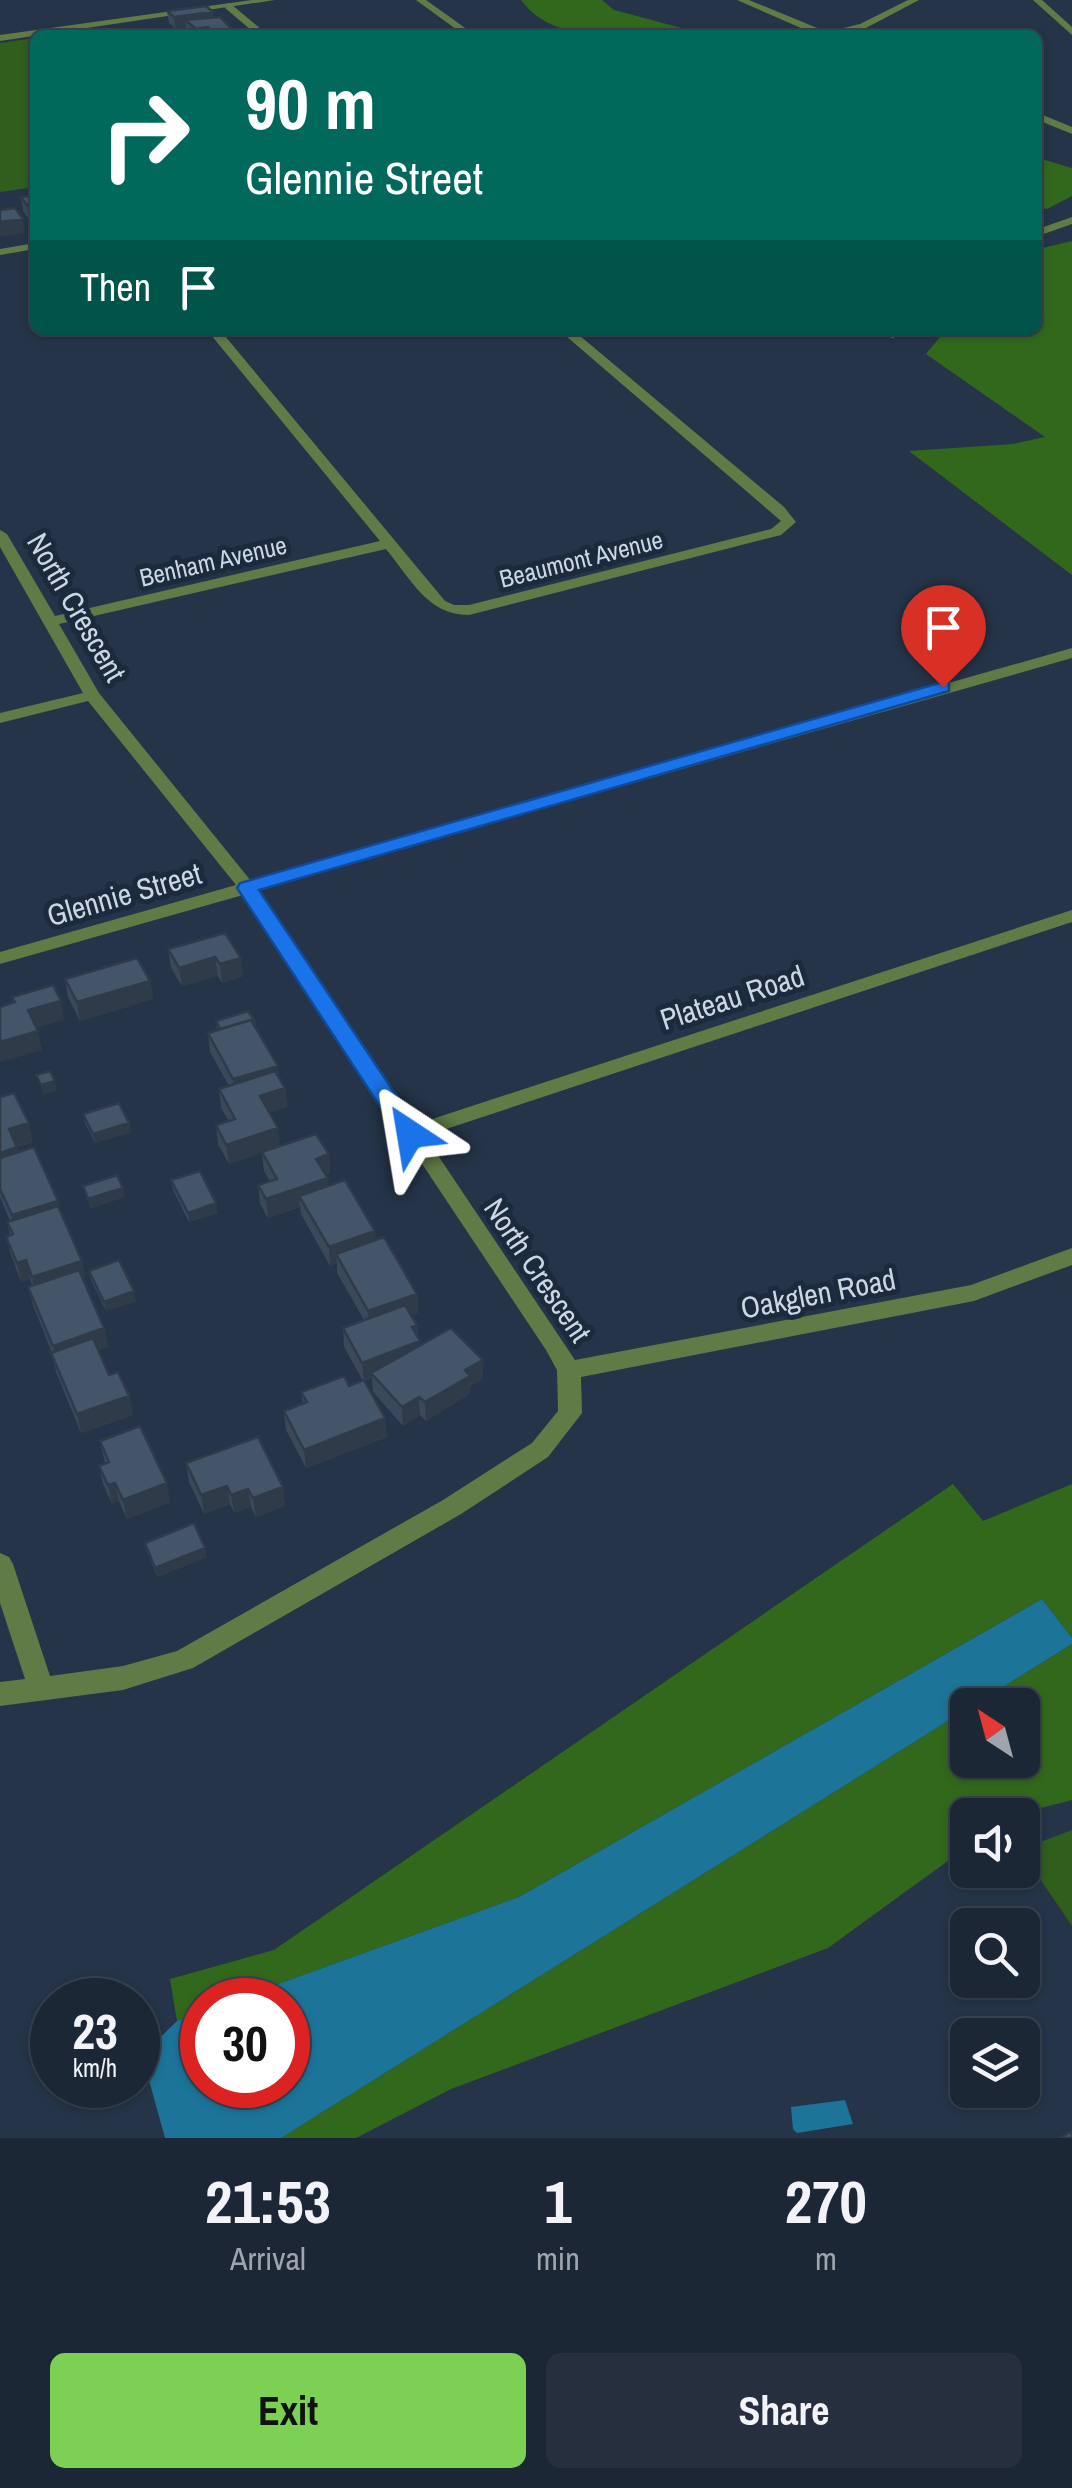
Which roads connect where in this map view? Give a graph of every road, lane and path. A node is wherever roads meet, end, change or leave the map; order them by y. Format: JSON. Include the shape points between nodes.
{"nodes":[{"id":1,"x":271,"y":0,"type":"edge"},
{"id":2,"x":420,"y":0,"type":"edge"},
{"id":3,"x":741,"y":0,"type":"edge"},
{"id":4,"x":915,"y":0,"type":"edge"},
{"id":5,"x":1037,"y":0,"type":"edge"},
{"id":6,"x":228,"y":6,"type":"junction"},
{"id":7,"x":57,"y":30,"type":"edge"},
{"id":8,"x":257,"y":30,"type":"edge"},
{"id":9,"x":463,"y":30,"type":"edge"},
{"id":10,"x":814,"y":30,"type":"edge"},
{"id":11,"x":847,"y":30,"type":"edge"},
{"id":12,"x":1072,"y":32,"type":"edge"},
{"id":13,"x":30,"y":34,"type":"edge"},
{"id":14,"x":0,"y":38,"type":"edge"},
{"id":15,"x":1042,"y":118,"type":"edge"},
{"id":16,"x":1072,"y":130,"type":"edge"},
{"id":17,"x":1072,"y":220,"type":"edge"},
{"id":18,"x":1042,"y":231,"type":"edge"},
{"id":19,"x":30,"y":247,"type":"edge"},
{"id":20,"x":0,"y":252,"type":"edge"},
{"id":21,"x":217,"y":335,"type":"edge"},
{"id":22,"x":571,"y":335,"type":"edge"},
{"id":23,"x":1,"y":536,"type":"edge"},
{"id":24,"x":387,"y":544,"type":"junction"},
{"id":25,"x":50,"y":622,"type":"junction"},
{"id":26,"x":1072,"y":653,"type":"edge"},
{"id":27,"x":92,"y":696,"type":"junction"},
{"id":28,"x":0,"y":718,"type":"edge"},
{"id":29,"x":247,"y":888,"type":"junction"},
{"id":30,"x":1072,"y":916,"type":"edge"},
{"id":31,"x":0,"y":958,"type":"edge"},
{"id":32,"x":410,"y":1134,"type":"junction"},
{"id":33,"x":1072,"y":1256,"type":"edge"},
{"id":34,"x":569,"y":1370,"type":"junction"},
{"id":35,"x":0,"y":1564,"type":"edge"},
{"id":36,"x":42,"y":1691,"type":"junction"},
{"id":37,"x":0,"y":1694,"type":"edge"}],
"edges":[{"from":1,"to":6,"type":"street"},
{"from":2,"to":9,"type":"street"},
{"from":3,"to":10,"type":"street"},
{"from":4,"to":11,"type":"street"},
{"from":5,"to":12,"type":"street"},
{"from":6,"to":7,"type":"street"},
{"from":6,"to":8,"type":"street"},
{"from":13,"to":14,"type":"street"},
{"from":15,"to":16,"type":"street"},
{"from":17,"to":18,"type":"street"},
{"from":19,"to":20,"type":"street"},
{"from":21,"to":24,"type":"street","name":"Beaumont Avenue"},
{"from":22,"to":24,"type":"street","name":"Beaumont Avenue","via":[[789,522],[776,532],[470,610],[440,604]]},
{"from":23,"to":25,"type":"street","name":"North Crescent"},
{"from":24,"to":25,"type":"street","name":"Benham Avenue"},
{"from":25,"to":27,"type":"street","name":"North Crescent"},
{"from":26,"to":29,"type":"street","name":"Glennie Street"},
{"from":27,"to":28,"type":"street"},
{"from":27,"to":29,"type":"street","name":"North Crescent"},
{"from":29,"to":31,"type":"street","name":"Glennie Street"},
{"from":29,"to":32,"type":"street","name":"North Crescent"},
{"from":30,"to":32,"type":"street","name":"Plateau Road"},
{"from":32,"to":34,"type":"street","name":"North Crescent"},
{"from":33,"to":34,"type":"street","name":"Oakglen Road","via":[[974,1293]]},
{"from":34,"to":36,"type":"street","name":"North Crescent","via":[[570,1413],[540,1450],[452,1507],[184,1660]]},
{"from":35,"to":36,"type":"street"},
{"from":36,"to":37,"type":"street","name":"North Crescent"}]}
